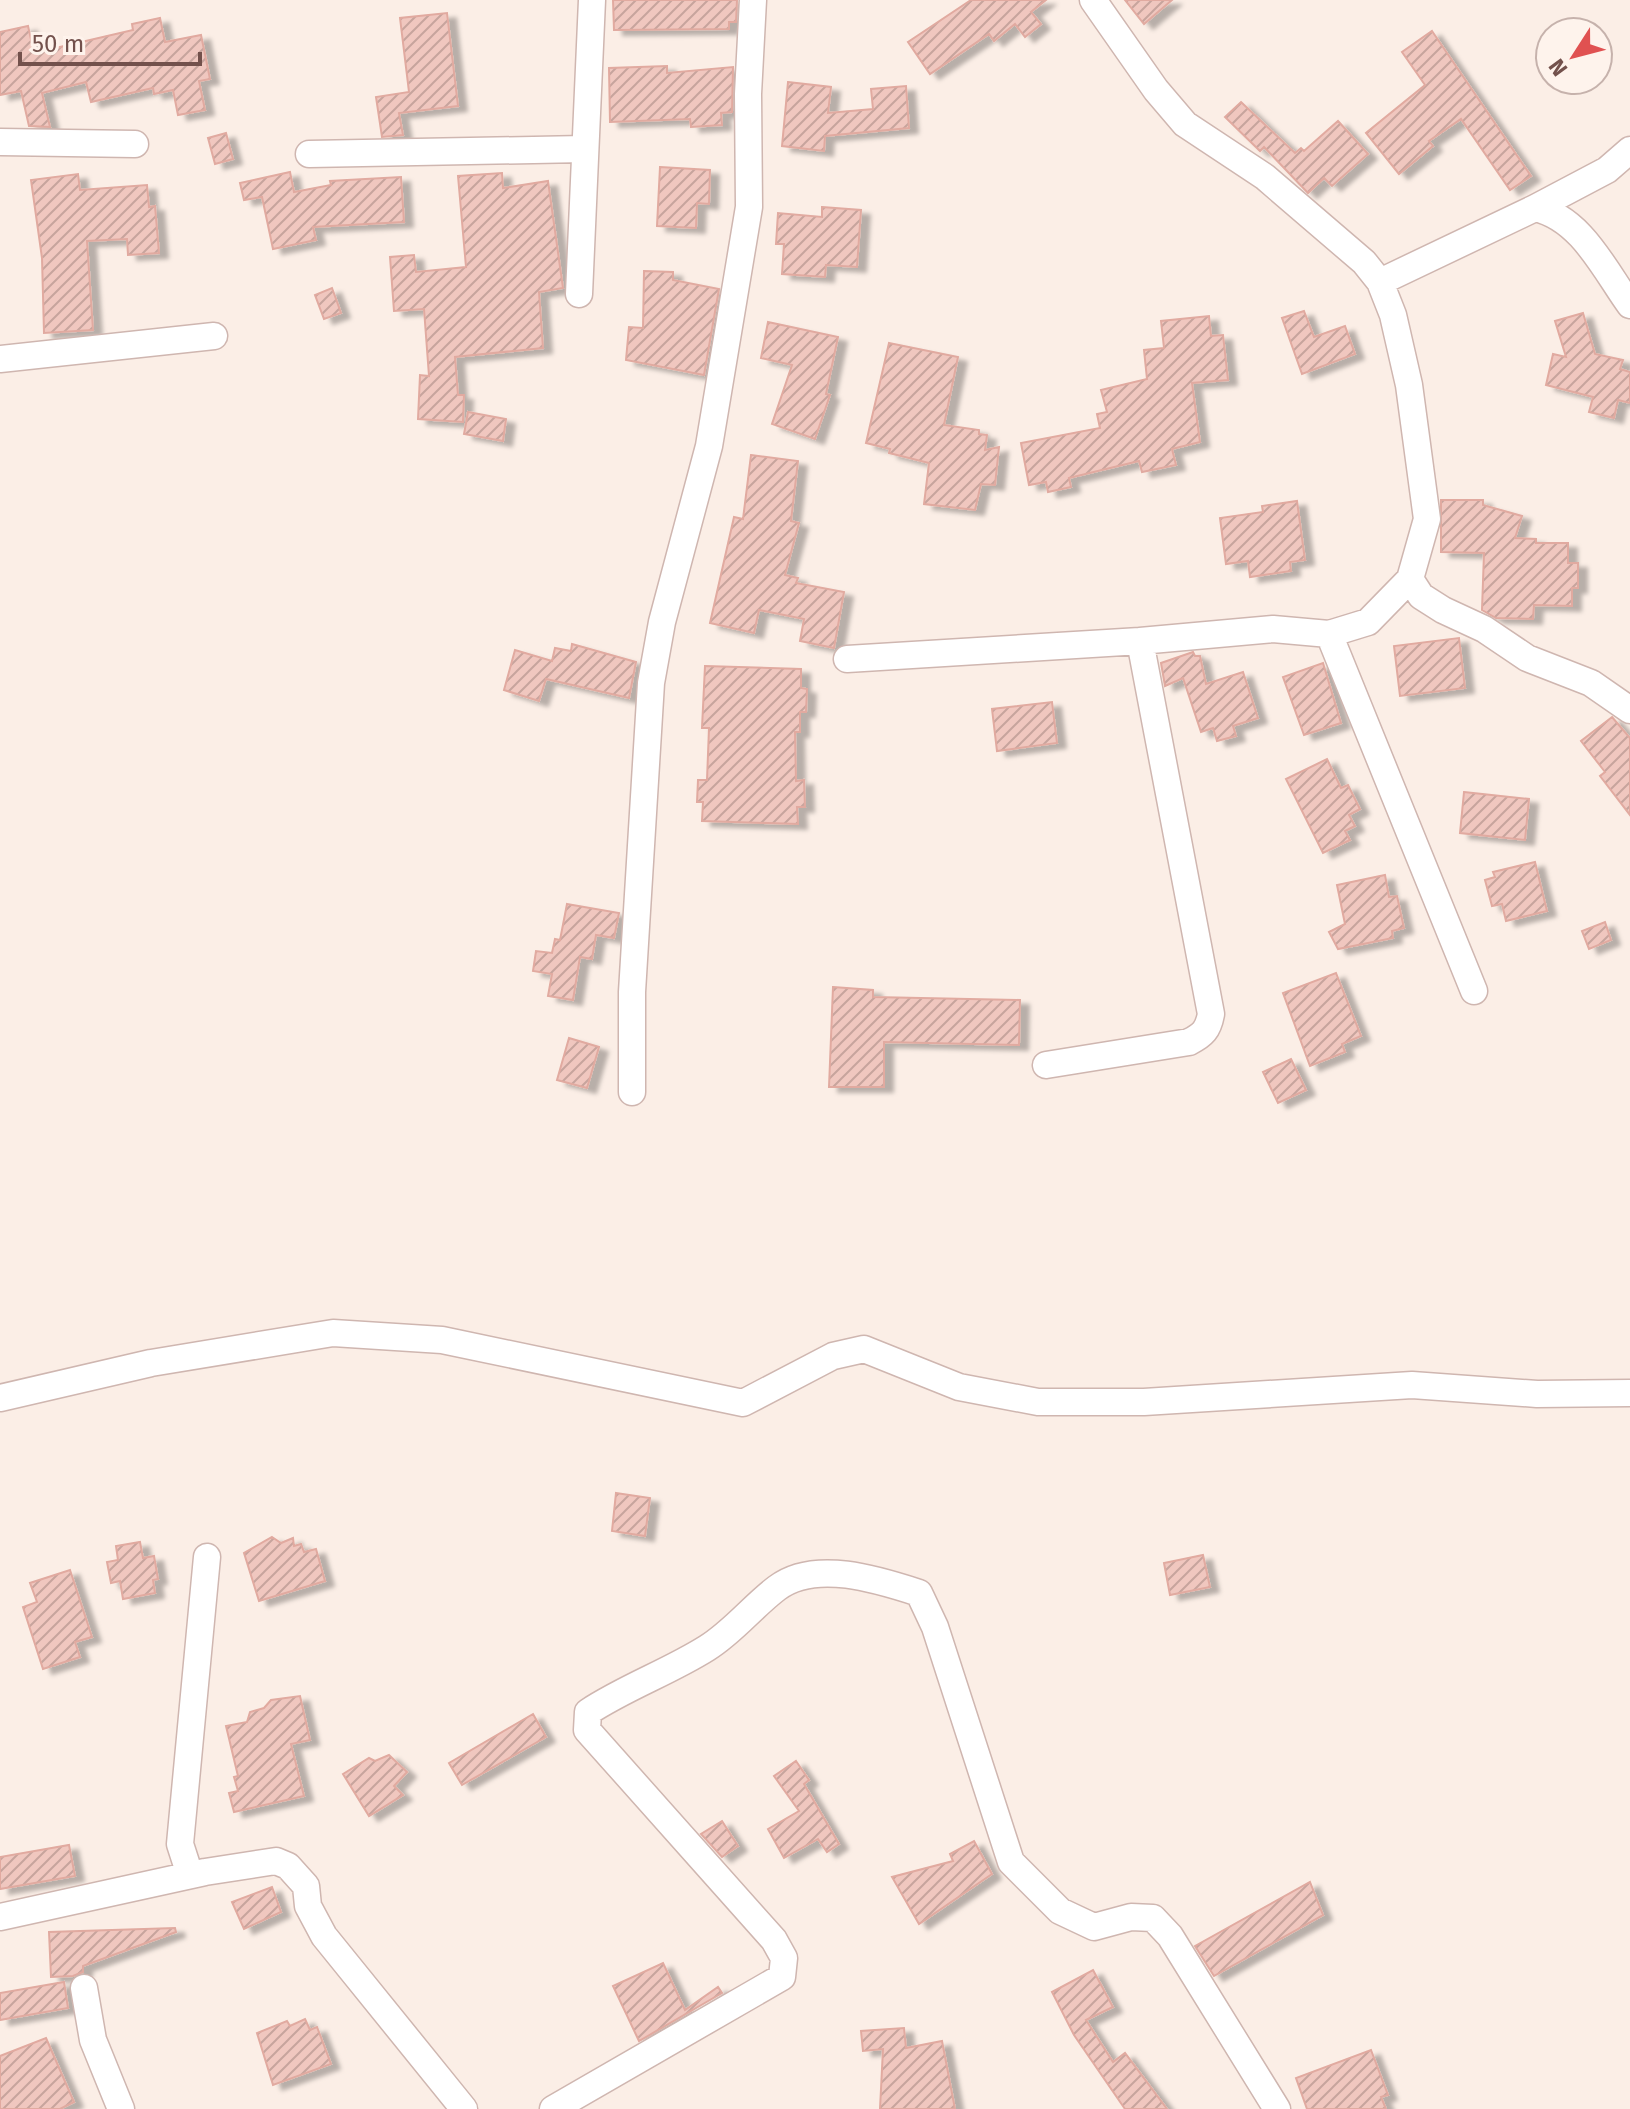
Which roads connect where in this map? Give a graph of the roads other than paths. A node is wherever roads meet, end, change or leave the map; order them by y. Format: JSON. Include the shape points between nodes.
{"nodes":[{"id":1,"x":592,"y":0,"type":"edge"},
{"id":2,"x":753,"y":0,"type":"edge"},
{"id":3,"x":1093,"y":0,"type":"edge"},
{"id":4,"x":0,"y":142,"type":"edge"},
{"id":5,"x":135,"y":144,"type":"dead end"},
{"id":6,"x":584,"y":149,"type":"junction"},
{"id":7,"x":1630,"y":150,"type":"edge"},
{"id":8,"x":309,"y":154,"type":"dead end"},
{"id":9,"x":1535,"y":208,"type":"junction"},
{"id":10,"x":1380,"y":282,"type":"junction"},
{"id":11,"x":579,"y":294,"type":"dead end"},
{"id":12,"x":1630,"y":305,"type":"edge"},
{"id":13,"x":214,"y":336,"type":"dead end"},
{"id":14,"x":0,"y":359,"type":"edge"},
{"id":15,"x":1410,"y":579,"type":"junction"},
{"id":16,"x":1329,"y":634,"type":"junction"},
{"id":17,"x":1140,"y":641,"type":"junction"},
{"id":18,"x":847,"y":659,"type":"dead end"},
{"id":19,"x":1630,"y":710,"type":"edge"},
{"id":20,"x":1474,"y":991,"type":"dead end"},
{"id":21,"x":1046,"y":1065,"type":"dead end"},
{"id":22,"x":632,"y":1092,"type":"dead end"},
{"id":23,"x":1630,"y":1393,"type":"edge"},
{"id":24,"x":0,"y":1398,"type":"edge"},
{"id":25,"x":207,"y":1557,"type":"dead end"},
{"id":26,"x":190,"y":1875,"type":"junction"},
{"id":27,"x":0,"y":1917,"type":"edge"},
{"id":28,"x":84,"y":1988,"type":"dead end"},
{"id":29,"x":121,"y":2109,"type":"edge"},
{"id":30,"x":464,"y":2109,"type":"edge"},
{"id":31,"x":553,"y":2109,"type":"edge"},
{"id":32,"x":1277,"y":2109,"type":"edge"}],
"edges":[{"from":1,"to":6,"type":"street"},
{"from":2,"to":22,"type":"street","via":[[749,207],[709,446],[651,683],[632,992]]},
{"from":3,"to":10,"type":"street","via":[[1185,124],[1265,177]]},
{"from":4,"to":5,"type":"street"},
{"from":6,"to":8,"type":"street"},
{"from":6,"to":11,"type":"street"},
{"from":7,"to":9,"type":"street","via":[[1607,170]]},
{"from":9,"to":10,"type":"street"},
{"from":9,"to":12,"type":"street","via":[[1570,222]]},
{"from":10,"to":15,"type":"street","via":[[1409,385],[1427,519]]},
{"from":13,"to":14,"type":"street"},
{"from":15,"to":16,"type":"street","via":[[1368,622]]},
{"from":15,"to":19,"type":"street","via":[[1421,596],[1443,610],[1527,658],[1591,683]]},
{"from":16,"to":17,"type":"street","via":[[1273,629]]},
{"from":16,"to":20,"type":"street"},
{"from":17,"to":18,"type":"street"},
{"from":17,"to":21,"type":"street","via":[[1211,1014],[1209,1026],[1189,1042]]},
{"from":23,"to":24,"type":"street","via":[[1537,1394],[1412,1385],[1144,1402],[1038,1402],[959,1387],[864,1349],[806,1368],[743,1403],[442,1340],[333,1333],[151,1363]]},
{"from":25,"to":26,"type":"street","via":[[180,1844]]},
{"from":26,"to":27,"type":"street"},
{"from":26,"to":30,"type":"street","via":[[264,1860],[288,1866],[306,1886],[308,1906],[324,1936]]},
{"from":28,"to":29,"type":"street","via":[[93,2040]]},
{"from":31,"to":32,"type":"street","via":[[782,1977],[784,1958],[774,1940],[610,1759],[587,1730],[587,1721],[588,1712],[617,1693],[708,1648],[780,1585],[811,1574],[876,1579],[919,1593],[935,1627],[1011,1862],[1060,1911],[1094,1927],[1131,1917],[1153,1918],[1170,1936]]}]}
